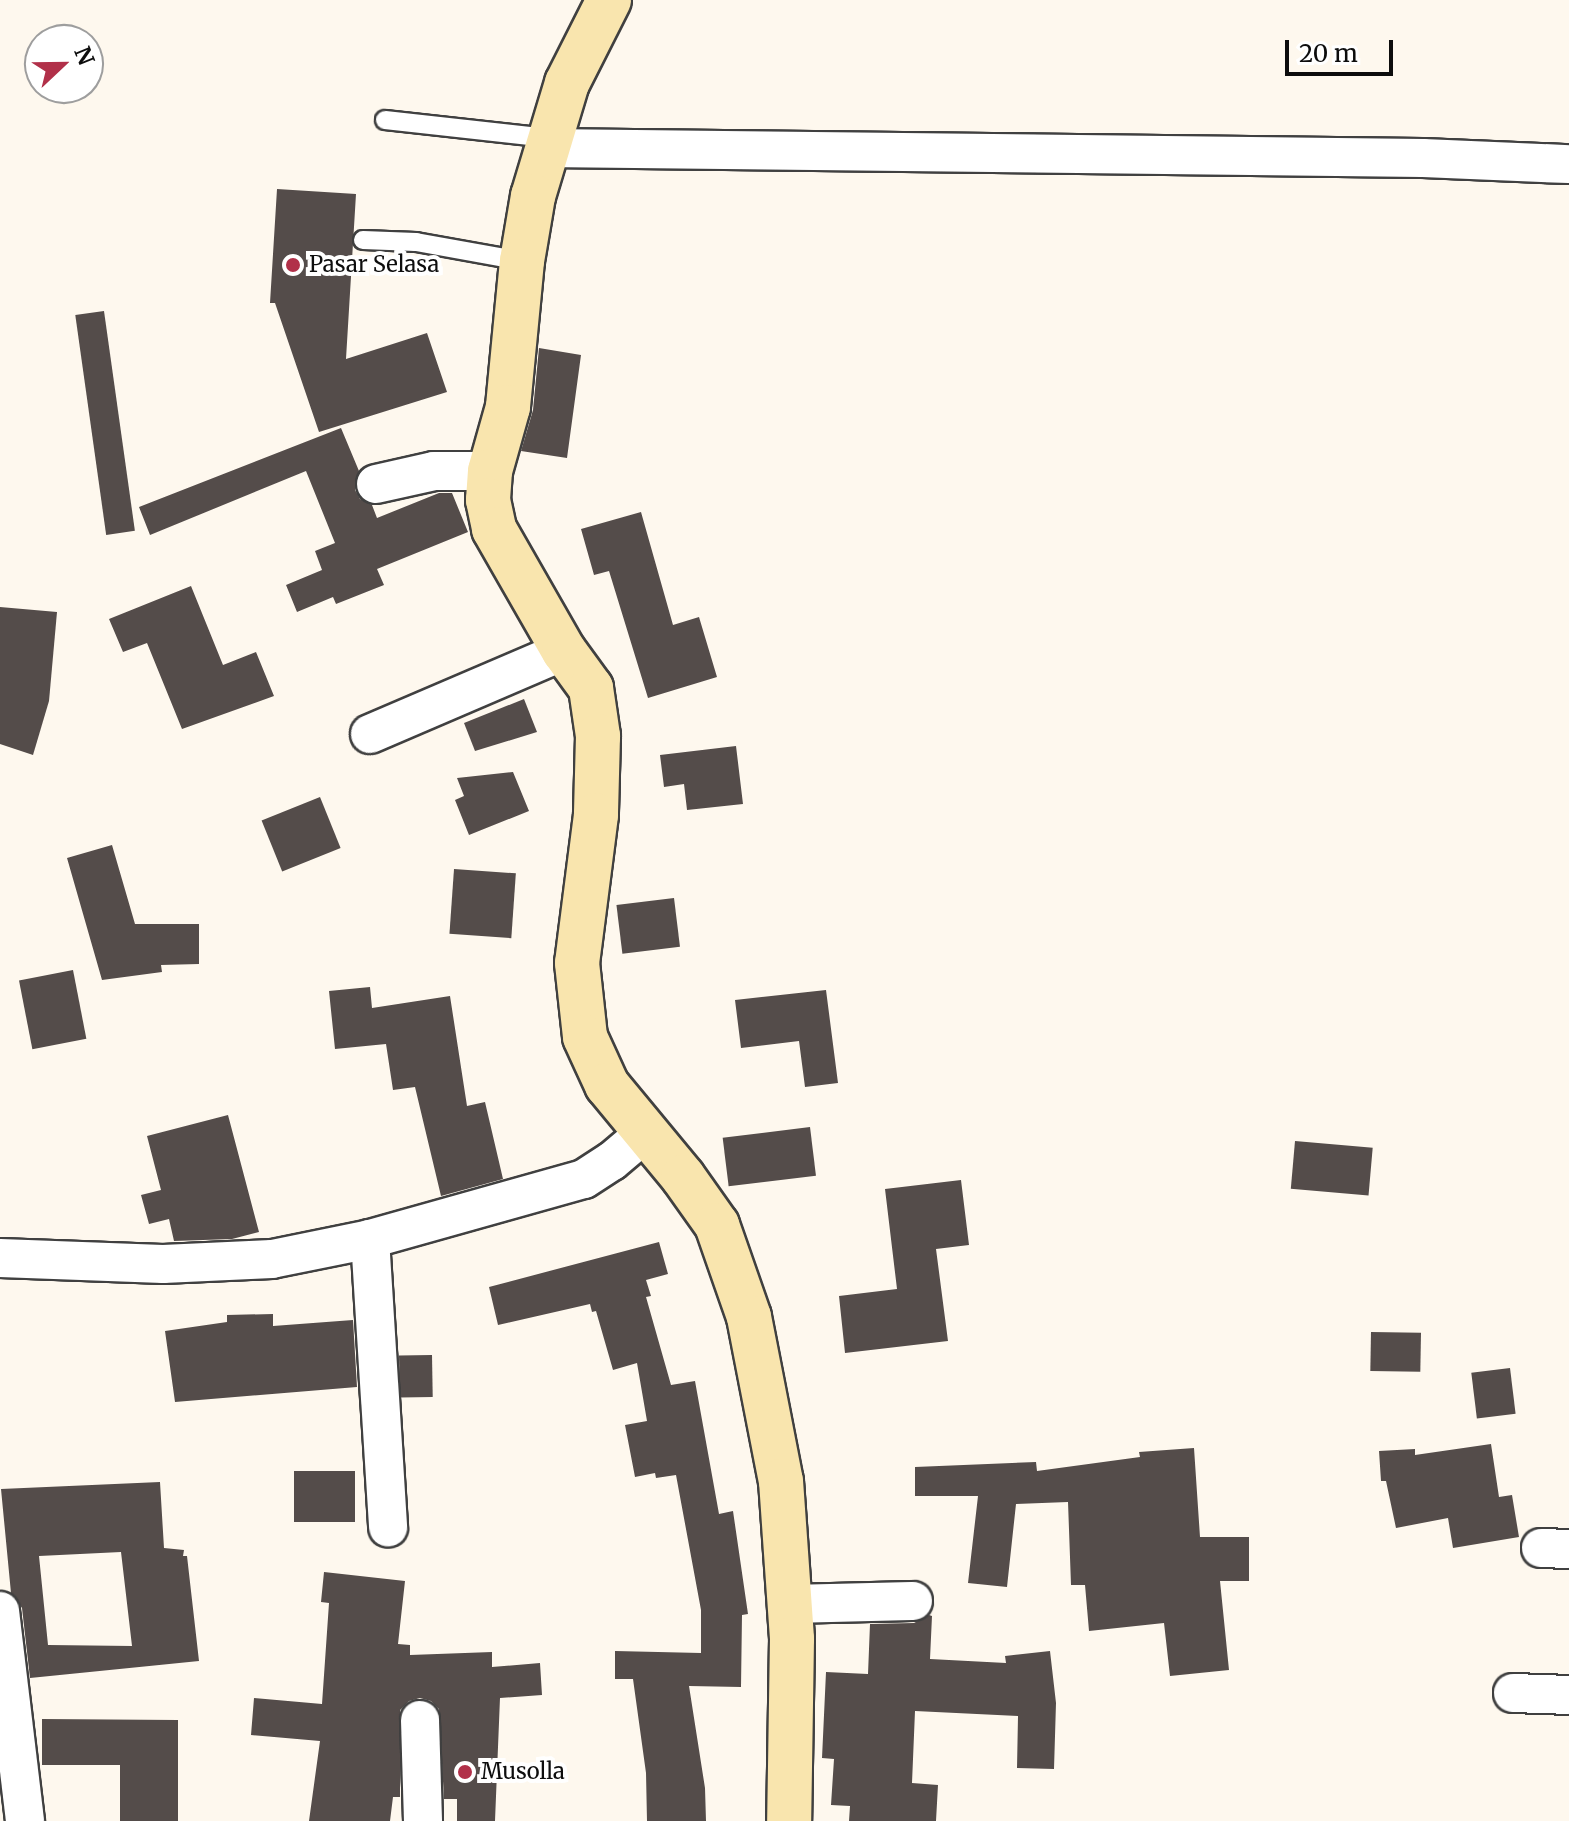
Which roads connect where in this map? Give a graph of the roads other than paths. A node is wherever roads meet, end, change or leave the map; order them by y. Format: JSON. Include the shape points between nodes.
{"nodes":[{"id":1,"x":609,"y":0,"type":"edge"},
{"id":2,"x":385,"y":120,"type":"dead end"},
{"id":3,"x":546,"y":143,"type":"junction"},
{"id":4,"x":1569,"y":164,"type":"edge"},
{"id":5,"x":363,"y":240,"type":"dead end"},
{"id":6,"x":522,"y":261,"type":"junction"},
{"id":7,"x":490,"y":471,"type":"junction"},
{"id":8,"x":376,"y":484,"type":"dead end"},
{"id":9,"x":564,"y":651,"type":"junction"},
{"id":10,"x":370,"y":734,"type":"dead end"},
{"id":11,"x":645,"y":1133,"type":"junction"},
{"id":12,"x":370,"y":1239,"type":"junction"},
{"id":13,"x":0,"y":1258,"type":"edge"},
{"id":14,"x":388,"y":1527,"type":"dead end"},
{"id":15,"x":913,"y":1601,"type":"dead end"},
{"id":16,"x":789,"y":1604,"type":"junction"},
{"id":17,"x":0,"y":1611,"type":"edge"},
{"id":18,"x":1513,"y":1693,"type":"dead end"},
{"id":19,"x":1569,"y":1695,"type":"edge"},
{"id":20,"x":420,"y":1720,"type":"dead end"},
{"id":21,"x":25,"y":1821,"type":"edge"},
{"id":22,"x":423,"y":1821,"type":"edge"},
{"id":23,"x":789,"y":1821,"type":"edge"}],
"edges":[{"from":1,"to":3,"type":"street","via":[[567,83]]},
{"from":2,"to":3,"type":"lane"},
{"from":3,"to":4,"type":"street"},
{"from":3,"to":6,"type":"street"},
{"from":5,"to":6,"type":"lane","via":[[416,242]]},
{"from":6,"to":7,"type":"street","via":[[508,407]]},
{"from":7,"to":8,"type":"street","via":[[434,471]]},
{"from":7,"to":9,"type":"street","via":[[494,529]]},
{"from":9,"to":10,"type":"street"},
{"from":9,"to":11,"type":"street","via":[[591,688],[598,736],[596,815],[577,963],[585,1037],[607,1085]]},
{"from":11,"to":12,"type":"street","via":[[584,1179]]},
{"from":11,"to":16,"type":"street","via":[[717,1225],[749,1317],[781,1481]]},
{"from":12,"to":13,"type":"street","via":[[272,1259],[163,1264]]},
{"from":12,"to":14,"type":"street"},
{"from":15,"to":16,"type":"street"},
{"from":16,"to":23,"type":"street"},
{"from":17,"to":21,"type":"street"},
{"from":18,"to":19,"type":"street"},
{"from":20,"to":22,"type":"street"}]}
